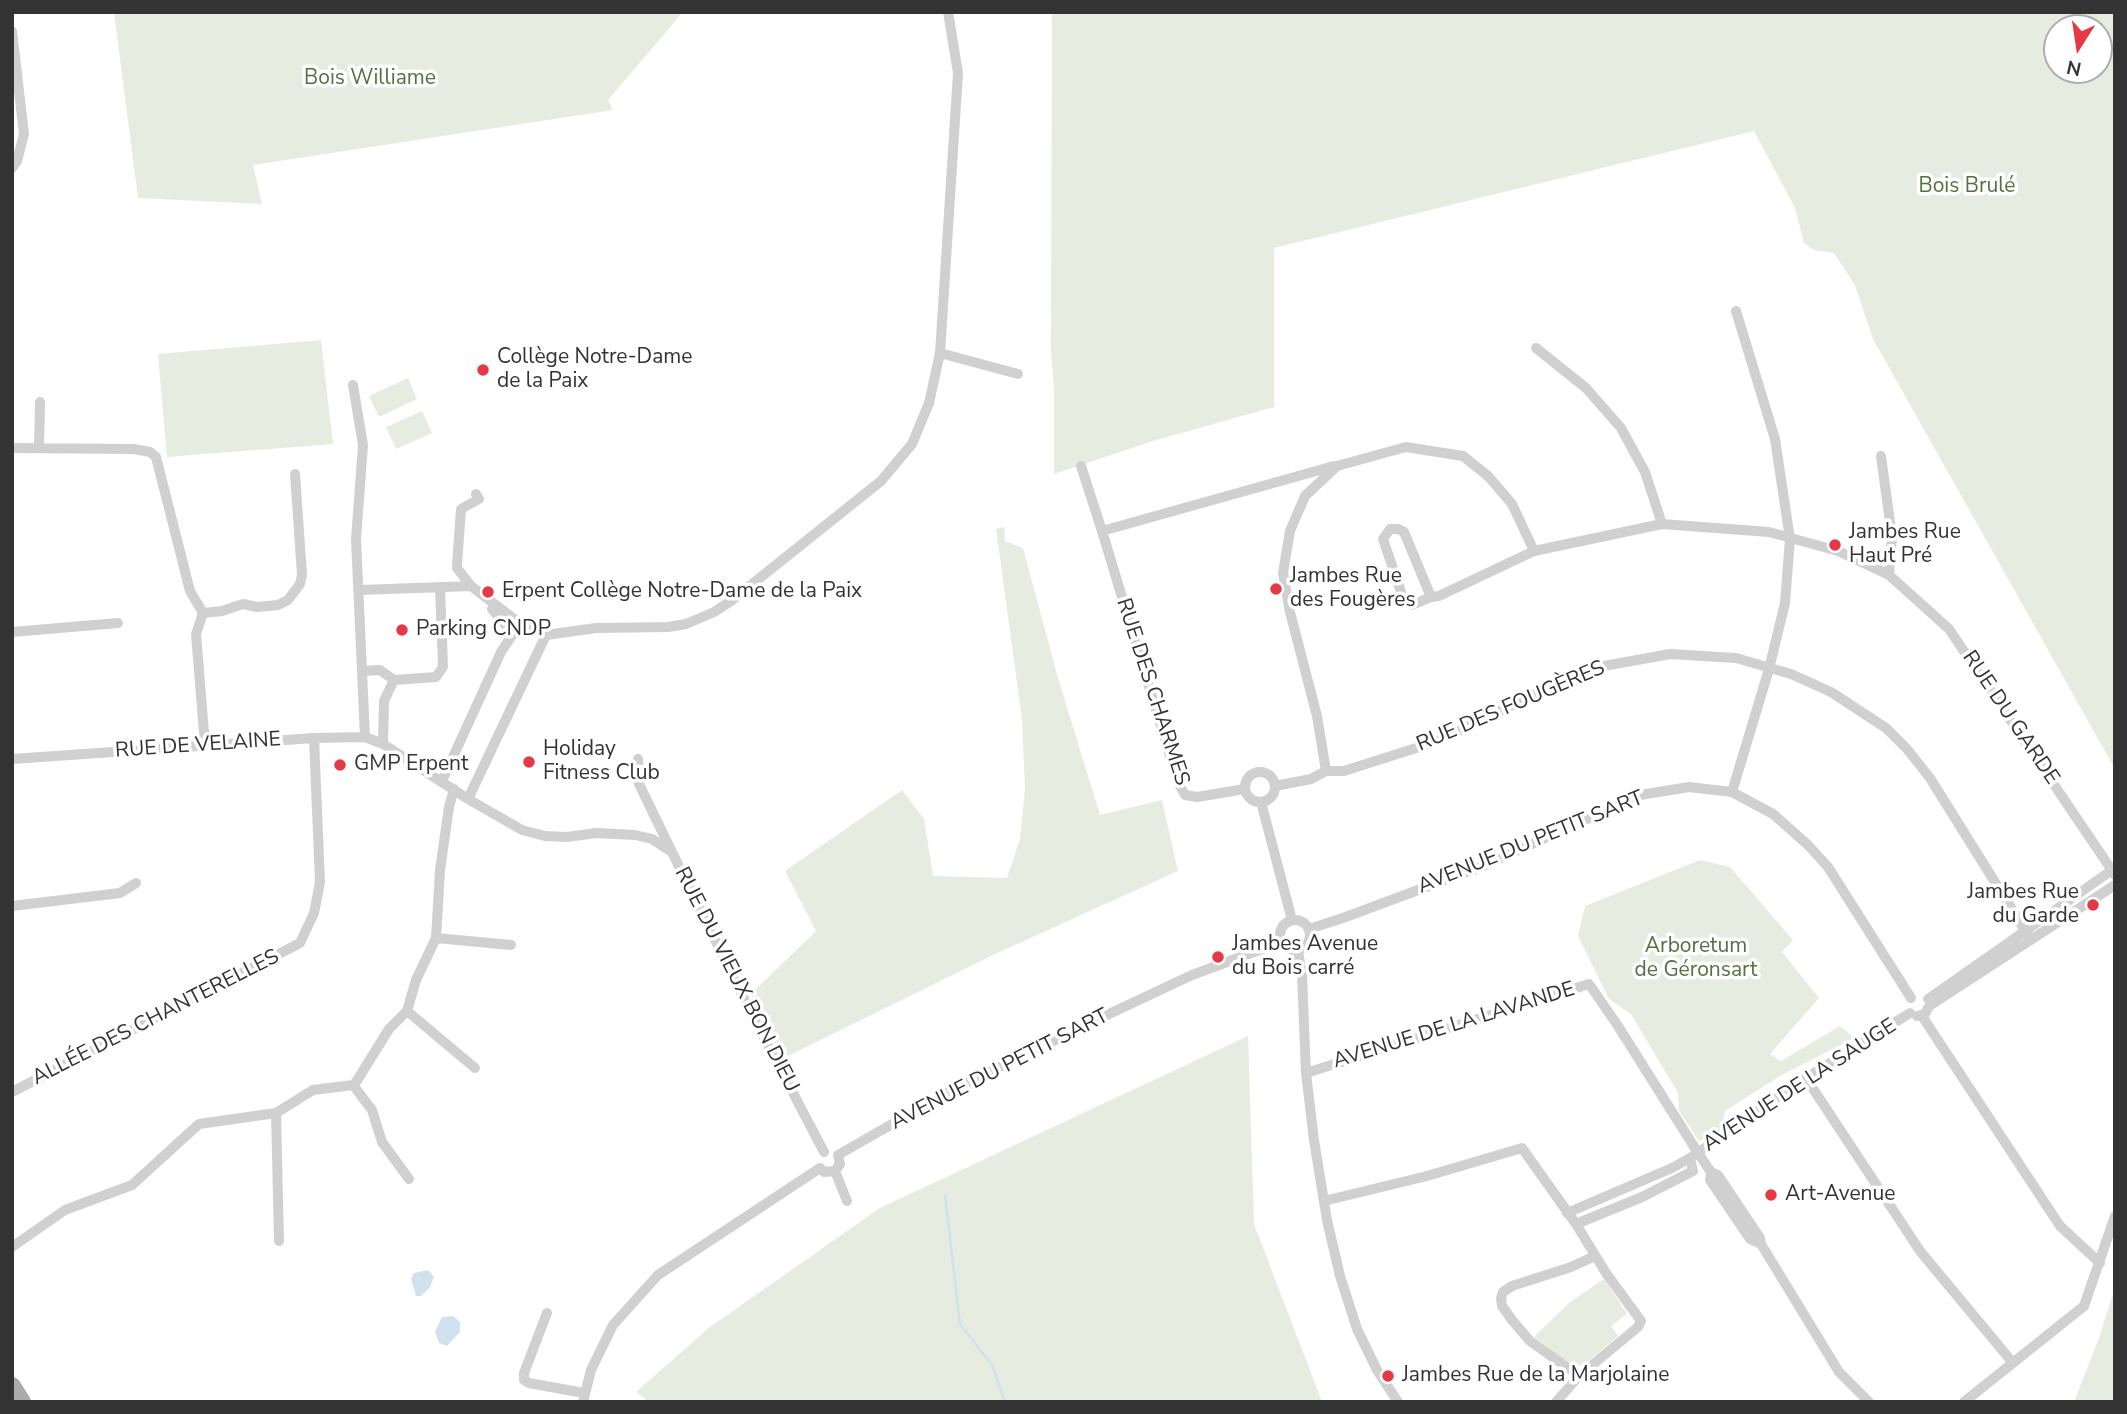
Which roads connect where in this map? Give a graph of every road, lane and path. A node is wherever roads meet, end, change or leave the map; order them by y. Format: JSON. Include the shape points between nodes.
{"nodes":[{"id":1,"x":948,"y":12,"type":"edge"},
{"id":2,"x":12,"y":31,"type":"edge"},
{"id":3,"x":12,"y":168,"type":"edge"},
{"id":4,"x":1737,"y":311,"type":"dead end"},
{"id":5,"x":1536,"y":348,"type":"dead end"},
{"id":6,"x":940,"y":354,"type":"junction"},
{"id":7,"x":1018,"y":374,"type":"dead end"},
{"id":8,"x":353,"y":385,"type":"dead end"},
{"id":9,"x":40,"y":402,"type":"dead end"},
{"id":10,"x":12,"y":448,"type":"edge"},
{"id":11,"x":40,"y":448,"type":"junction"},
{"id":12,"x":1881,"y":456,"type":"dead end"},
{"id":13,"x":1081,"y":466,"type":"dead end"},
{"id":14,"x":1337,"y":466,"type":"junction"},
{"id":15,"x":295,"y":474,"type":"dead end"},
{"id":16,"x":1293,"y":478,"type":"junction"},
{"id":17,"x":477,"y":494,"type":"dead end"},
{"id":18,"x":1305,"y":496,"type":"junction"},
{"id":19,"x":1662,"y":524,"type":"junction"},
{"id":20,"x":1102,"y":531,"type":"junction"},
{"id":21,"x":1790,"y":539,"type":"junction"},
{"id":22,"x":1534,"y":551,"type":"junction"},
{"id":23,"x":1889,"y":575,"type":"junction"},
{"id":24,"x":457,"y":586,"type":"junction"},
{"id":25,"x":471,"y":586,"type":"junction"},
{"id":26,"x":440,"y":587,"type":"junction"},
{"id":27,"x":360,"y":590,"type":"junction"},
{"id":28,"x":1431,"y":597,"type":"junction"},
{"id":29,"x":203,"y":613,"type":"junction"},
{"id":30,"x":118,"y":623,"type":"dead end"},
{"id":31,"x":527,"y":629,"type":"junction"},
{"id":32,"x":12,"y":632,"type":"edge"},
{"id":33,"x":513,"y":634,"type":"junction"},
{"id":34,"x":546,"y":635,"type":"junction"},
{"id":35,"x":1769,"y":669,"type":"junction"},
{"id":36,"x":363,"y":671,"type":"junction"},
{"id":37,"x":394,"y":680,"type":"junction"},
{"id":38,"x":365,"y":737,"type":"junction"},
{"id":39,"x":314,"y":738,"type":"junction"},
{"id":40,"x":383,"y":744,"type":"junction"},
{"id":41,"x":205,"y":745,"type":"junction"},
{"id":42,"x":12,"y":759,"type":"edge"},
{"id":43,"x":638,"y":759,"type":"dead end"},
{"id":44,"x":1326,"y":771,"type":"junction"},
{"id":45,"x":442,"y":781,"type":"junction"},
{"id":46,"x":1275,"y":786,"type":"junction"},
{"id":47,"x":454,"y":789,"type":"junction"},
{"id":48,"x":1245,"y":789,"type":"junction"},
{"id":49,"x":1732,"y":792,"type":"junction"},
{"id":50,"x":468,"y":799,"type":"junction"},
{"id":51,"x":1261,"y":802,"type":"junction"},
{"id":52,"x":672,"y":852,"type":"junction"},
{"id":53,"x":2114,"y":871,"type":"edge"},
{"id":54,"x":136,"y":883,"type":"dead end"},
{"id":55,"x":2115,"y":885,"type":"edge"},
{"id":56,"x":12,"y":906,"type":"edge"},
{"id":57,"x":1292,"y":920,"type":"junction"},
{"id":58,"x":1309,"y":929,"type":"junction"},
{"id":59,"x":2026,"y":929,"type":"junction"},
{"id":60,"x":436,"y":938,"type":"junction"},
{"id":61,"x":2031,"y":940,"type":"junction"},
{"id":62,"x":1281,"y":942,"type":"junction"},
{"id":63,"x":511,"y":945,"type":"dead end"},
{"id":64,"x":1298,"y":951,"type":"junction"},
{"id":65,"x":1922,"y":1009,"type":"junction"},
{"id":66,"x":407,"y":1011,"type":"junction"},
{"id":67,"x":475,"y":1068,"type":"dead end"},
{"id":68,"x":1306,"y":1073,"type":"junction"},
{"id":69,"x":1806,"y":1078,"type":"junction"},
{"id":70,"x":352,"y":1085,"type":"junction"},
{"id":71,"x":12,"y":1092,"type":"edge"},
{"id":72,"x":276,"y":1113,"type":"junction"},
{"id":73,"x":824,"y":1152,"type":"junction"},
{"id":74,"x":838,"y":1155,"type":"junction"},
{"id":75,"x":1694,"y":1156,"type":"junction"},
{"id":76,"x":820,"y":1168,"type":"junction"},
{"id":77,"x":835,"y":1171,"type":"junction"},
{"id":78,"x":409,"y":1179,"type":"dead end"},
{"id":79,"x":847,"y":1201,"type":"dead end"},
{"id":80,"x":1324,"y":1201,"type":"junction"},
{"id":81,"x":1567,"y":1213,"type":"junction"},
{"id":82,"x":2115,"y":1216,"type":"edge"},
{"id":83,"x":1577,"y":1224,"type":"junction"},
{"id":84,"x":279,"y":1241,"type":"dead end"},
{"id":85,"x":15,"y":1244,"type":"edge"},
{"id":86,"x":1595,"y":1256,"type":"junction"},
{"id":87,"x":2100,"y":1263,"type":"junction"},
{"id":88,"x":547,"y":1313,"type":"dead end"},
{"id":89,"x":2013,"y":1363,"type":"junction"},
{"id":90,"x":1579,"y":1376,"type":"junction"},
{"id":91,"x":12,"y":1386,"type":"edge"},
{"id":92,"x":584,"y":1398,"type":"edge"},
{"id":93,"x":22,"y":1402,"type":"edge"},
{"id":94,"x":1398,"y":1402,"type":"edge"},
{"id":95,"x":1556,"y":1402,"type":"edge"},
{"id":96,"x":1870,"y":1402,"type":"edge"},
{"id":97,"x":1964,"y":1402,"type":"edge"}],
"edges":[{"from":1,"to":6,"type":"street","via":[[958,73]]},
{"from":2,"to":3,"type":"street","via":[[24,134]]},
{"from":4,"to":21,"type":"street","via":[[1775,439]]},
{"from":5,"to":19,"type":"street","via":[[1586,388],[1621,428],[1645,472]]},
{"from":6,"to":7,"type":"street"},
{"from":6,"to":34,"type":"street","via":[[929,404],[912,444],[881,481],[731,601],[686,624]]},
{"from":8,"to":27,"type":"street","via":[[363,445],[356,539]]},
{"from":9,"to":11,"type":"street"},
{"from":10,"to":11,"type":"street"},
{"from":11,"to":29,"type":"street","via":[[134,449],[156,457],[190,591]]},
{"from":12,"to":23,"type":"street","via":[[1892,537]]},
{"from":13,"to":20,"type":"street","name":"RUE DES CHARMES"},
{"from":14,"to":16,"type":"street"},
{"from":14,"to":18,"type":"street"},
{"from":14,"to":22,"type":"street","via":[[1406,447],[1463,456],[1512,504]]},
{"from":15,"to":29,"type":"street","via":[[300,584],[278,605],[243,604]]},
{"from":16,"to":18,"type":"street"},
{"from":16,"to":20,"type":"street"},
{"from":17,"to":25,"type":"street","via":[[479,499],[461,509],[457,566]]},
{"from":18,"to":44,"type":"street","via":[[1290,531],[1283,573]]},
{"from":19,"to":21,"type":"street","name":"RUE DU GARDE","via":[[1769,532]]},
{"from":19,"to":22,"type":"street","name":"RUE DU GARDE"},
{"from":20,"to":48,"type":"street","name":"RUE DES CHARMES","via":[[1185,795]]},
{"from":21,"to":23,"type":"street","name":"RUE DU GARDE","via":[[1838,551]]},
{"from":21,"to":35,"type":"street","via":[[1785,603]]},
{"from":22,"to":28,"type":"street","name":"RUE DU GARDE"},
{"from":23,"to":53,"type":"street","name":"RUE DU GARDE","via":[[1948,629]]},
{"from":24,"to":25,"type":"street"},
{"from":24,"to":26,"type":"street"},
{"from":24,"to":33,"type":"street","via":[[472,592],[499,615]]},
{"from":25,"to":31,"type":"street"},
{"from":26,"to":27,"type":"street"},
{"from":26,"to":37,"type":"street","via":[[443,667],[430,678]]},
{"from":27,"to":36,"type":"street"},
{"from":28,"to":28,"type":"street","via":[[1404,532],[1390,529],[1383,539],[1403,598],[1412,605]]},
{"from":29,"to":41,"type":"street","via":[[196,634]]},
{"from":30,"to":32,"type":"street"},
{"from":31,"to":33,"type":"street"},
{"from":31,"to":34,"type":"street"},
{"from":33,"to":45,"type":"street"},
{"from":34,"to":50,"type":"street"},
{"from":35,"to":44,"type":"street","name":"RUE DES FOUGÈRES","via":[[1736,658],[1670,654],[1604,666],[1438,741],[1344,771]]},
{"from":35,"to":49,"type":"street"},
{"from":35,"to":59,"type":"street","name":"RUE DES FOUGÈRES","via":[[1831,692],[1907,749]]},
{"from":36,"to":37,"type":"street","via":[[380,670]]},
{"from":36,"to":38,"type":"street"},
{"from":37,"to":40,"type":"street","via":[[384,701]]},
{"from":38,"to":39,"type":"street","name":"RUE DE VELAINE"},
{"from":38,"to":40,"type":"street","name":"RUE DE VELAINE"},
{"from":39,"to":41,"type":"street","name":"RUE DE VELAINE"},
{"from":39,"to":71,"type":"street","name":"ALLÉE DES CHANTERELLES","via":[[320,883],[314,913],[300,943]]},
{"from":40,"to":45,"type":"street"},
{"from":41,"to":42,"type":"street","name":"RUE DE VELAINE"},
{"from":43,"to":52,"type":"street","via":[[639,783]]},
{"from":44,"to":46,"type":"street","name":"RUE DES FOUGÈRES"},
{"from":45,"to":47,"type":"street","name":"RUE DU VIEUX BON DIEU"},
{"from":46,"to":48,"type":"street","via":[[1269,776],[1258,772],[1248,778]]},
{"from":46,"to":51,"type":"street","via":[[1271,797]]},
{"from":47,"to":50,"type":"street","name":"RUE DU VIEUX BON DIEU"},
{"from":47,"to":60,"type":"street","via":[[440,870]]},
{"from":48,"to":51,"type":"street","via":[[1250,799]]},
{"from":49,"to":58,"type":"street","name":"AVENUE DU PETIT SART","via":[[1689,787],[1640,795],[1488,864]]},
{"from":49,"to":65,"type":"street","name":"AVENUE DU PETIT SART","via":[[1773,814],[1828,867],[1911,998],[1921,997]]},
{"from":50,"to":52,"type":"street","name":"RUE DU VIEUX BON DIEU","via":[[522,830],[545,836],[635,835]]},
{"from":51,"to":57,"type":"street"},
{"from":52,"to":73,"type":"street","name":"RUE DU VIEUX BON DIEU"},
{"from":53,"to":59,"type":"street","name":"AVENUE DE LA SAUGE"},
{"from":54,"to":56,"type":"street","via":[[120,893]]},
{"from":55,"to":61,"type":"street","name":"AVENUE DE LA SAUGE"},
{"from":57,"to":58,"type":"street"},
{"from":57,"to":62,"type":"street","via":[[1279,933]]},
{"from":58,"to":64,"type":"street","via":[[1307,946]]},
{"from":59,"to":61,"type":"street","name":"RUE DES FOUGÈRES"},
{"from":59,"to":65,"type":"street","name":"AVENUE DE LA SAUGE"},
{"from":60,"to":63,"type":"street"},
{"from":60,"to":66,"type":"street"},
{"from":61,"to":65,"type":"street","name":"AVENUE DE LA SAUGE"},
{"from":62,"to":64,"type":"street"},
{"from":62,"to":74,"type":"street","name":"AVENUE DU PETIT SART","via":[[1192,975],[1086,1025],[948,1092]]},
{"from":64,"to":68,"type":"street"},
{"from":65,"to":69,"type":"street","name":"AVENUE DE LA SAUGE"},
{"from":65,"to":87,"type":"street","via":[[2060,1226]]},
{"from":66,"to":67,"type":"street"},
{"from":66,"to":70,"type":"street","via":[[389,1029]]},
{"from":68,"to":75,"type":"street","name":"AVENUE DE LA LAVANDE","via":[[1589,984]]},
{"from":68,"to":80,"type":"street"},
{"from":69,"to":75,"type":"street","name":"AVENUE DE LA SAUGE"},
{"from":69,"to":89,"type":"street","via":[[1920,1251]]},
{"from":70,"to":72,"type":"street","via":[[313,1090]]},
{"from":70,"to":78,"type":"street","via":[[372,1110],[382,1142]]},
{"from":72,"to":84,"type":"street"},
{"from":72,"to":85,"type":"street","via":[[199,1124],[132,1185],[65,1210]]},
{"from":73,"to":74,"type":"street"},
{"from":73,"to":76,"type":"street","via":[[818,1159]]},
{"from":74,"to":77,"type":"street","via":[[840,1164]]},
{"from":75,"to":81,"type":"street","name":"AVENUE DE LA SAUGE"},
{"from":75,"to":83,"type":"street","name":"AVENUE DE LA SAUGE","via":[[1693,1171]]},
{"from":75,"to":96,"type":"street","name":"AVENUE DE LA LAVANDE","via":[[1712,1172],[1710,1180],[1750,1239],[1761,1244],[1839,1372]]},
{"from":76,"to":77,"type":"street"},
{"from":76,"to":92,"type":"street","via":[[658,1275],[613,1325],[591,1370]]},
{"from":77,"to":79,"type":"street"},
{"from":80,"to":81,"type":"street","via":[[1522,1148]]},
{"from":80,"to":94,"type":"street","via":[[1357,1329]]},
{"from":81,"to":83,"type":"street"},
{"from":82,"to":87,"type":"street"},
{"from":83,"to":86,"type":"street"},
{"from":86,"to":90,"type":"street","via":[[1641,1321]]},
{"from":86,"to":90,"type":"street","via":[[1512,1286],[1501,1298],[1502,1306],[1530,1341]]},
{"from":87,"to":89,"type":"street","via":[[2084,1306]]},
{"from":88,"to":92,"type":"street","via":[[524,1380]]},
{"from":89,"to":97,"type":"street"},
{"from":90,"to":95,"type":"street"},
{"from":91,"to":93,"type":"main road"}]}
